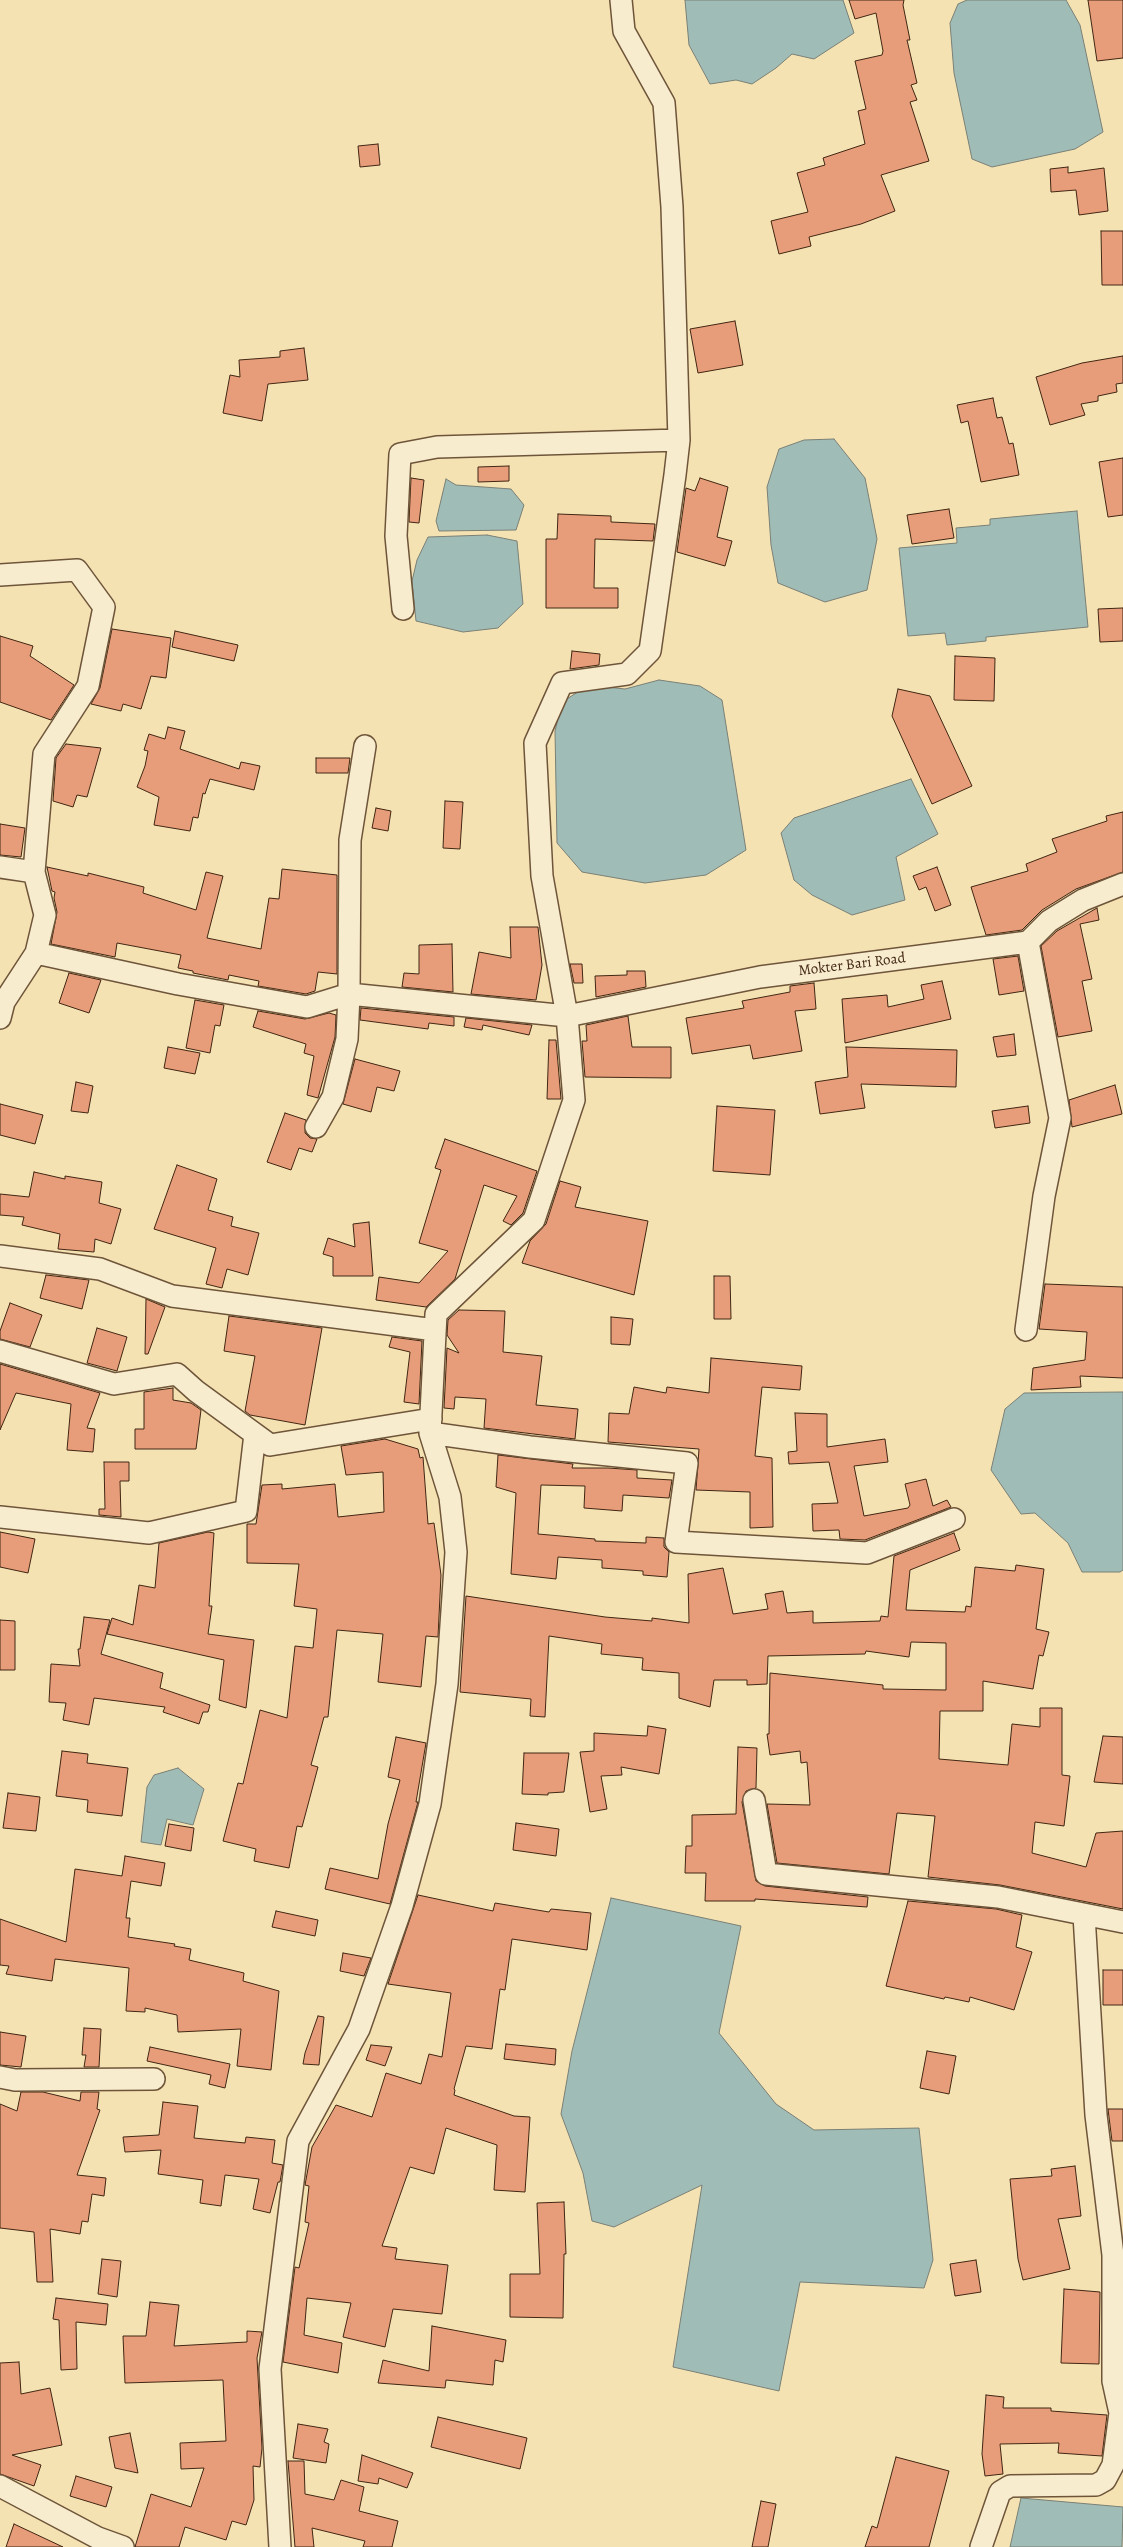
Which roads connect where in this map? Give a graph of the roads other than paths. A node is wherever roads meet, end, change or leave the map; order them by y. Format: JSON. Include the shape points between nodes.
{"nodes":[{"id":1,"x":621,"y":0,"type":"edge"},
{"id":2,"x":679,"y":440,"type":"junction"},
{"id":3,"x":0,"y":575,"type":"edge"},
{"id":4,"x":403,"y":609,"type":"dead end"},
{"id":5,"x":365,"y":746,"type":"dead end"},
{"id":6,"x":0,"y":867,"type":"edge"},
{"id":7,"x":34,"y":872,"type":"junction"},
{"id":8,"x":1123,"y":884,"type":"edge"},
{"id":9,"x":1028,"y":942,"type":"junction"},
{"id":10,"x":36,"y":953,"type":"junction"},
{"id":11,"x":349,"y":994,"type":"junction"},
{"id":12,"x":566,"y":1016,"type":"junction"},
{"id":13,"x":0,"y":1018,"type":"edge"},
{"id":14,"x":316,"y":1127,"type":"dead end"},
{"id":15,"x":0,"y":1256,"type":"edge"},
{"id":16,"x":435,"y":1330,"type":"junction"},
{"id":17,"x":1026,"y":1330,"type":"dead end"},
{"id":18,"x":0,"y":1351,"type":"edge"},
{"id":19,"x":431,"y":1426,"type":"junction"},
{"id":20,"x":255,"y":1434,"type":"junction"},
{"id":21,"x":0,"y":1517,"type":"edge"},
{"id":22,"x":954,"y":1519,"type":"dead end"},
{"id":23,"x":754,"y":1800,"type":"dead end"},
{"id":24,"x":1084,"y":1915,"type":"junction"},
{"id":25,"x":1123,"y":1922,"type":"edge"},
{"id":26,"x":0,"y":2077,"type":"edge"},
{"id":27,"x":154,"y":2079,"type":"dead end"},
{"id":28,"x":0,"y":2486,"type":"edge"},
{"id":29,"x":123,"y":2547,"type":"edge"},
{"id":30,"x":280,"y":2547,"type":"edge"},
{"id":31,"x":980,"y":2547,"type":"edge"}],
"edges":[{"from":1,"to":2,"type":"street","via":[[624,31],[664,103],[672,208]]},
{"from":2,"to":4,"type":"street","via":[[437,447],[400,454],[396,536]]},
{"from":2,"to":12,"type":"street","via":[[650,651],[627,674],[562,683],[535,743],[542,876]]},
{"from":3,"to":7,"type":"street","via":[[77,570],[104,607],[88,686],[44,754]]},
{"from":5,"to":11,"type":"street","via":[[350,840]]},
{"from":6,"to":7,"type":"street"},
{"from":7,"to":10,"type":"street","via":[[45,915]]},
{"from":8,"to":9,"type":"street","via":[[1083,900],[1049,921]]},
{"from":9,"to":12,"type":"street","name":"Mokter Bari Road","via":[[760,977]]},
{"from":9,"to":17,"type":"street","via":[[1060,1118],[1044,1196]]},
{"from":10,"to":11,"type":"street","via":[[178,984],[307,1007]]},
{"from":10,"to":13,"type":"street","via":[[4,1002]]},
{"from":11,"to":12,"type":"street","name":"Mokter Bari Road"},
{"from":11,"to":14,"type":"street","via":[[347,1039],[333,1097]]},
{"from":12,"to":16,"type":"street","via":[[574,1100],[534,1220],[436,1314]]},
{"from":15,"to":16,"type":"street","via":[[100,1269],[172,1296]]},
{"from":16,"to":19,"type":"street"},
{"from":18,"to":20,"type":"street","via":[[114,1384],[177,1374]]},
{"from":19,"to":20,"type":"street","via":[[270,1445]]},
{"from":19,"to":22,"type":"street","via":[[530,1447],[687,1463],[676,1542],[867,1553]]},
{"from":19,"to":30,"type":"street","via":[[450,1497],[456,1552],[447,1684],[430,1804],[402,1906],[359,2029],[298,2140],[270,2369]]},
{"from":20,"to":21,"type":"street","via":[[246,1511],[149,1533]]},
{"from":23,"to":24,"type":"street","via":[[766,1874],[998,1897]]},
{"from":24,"to":25,"type":"street"},
{"from":24,"to":31,"type":"street","via":[[1096,2115],[1113,2255],[1113,2380],[1120,2413],[1113,2465],[1105,2480],[1096,2485],[1010,2486],[1000,2492]]},
{"from":26,"to":27,"type":"street","via":[[15,2080]]},
{"from":28,"to":29,"type":"street","via":[[98,2538]]}]}
